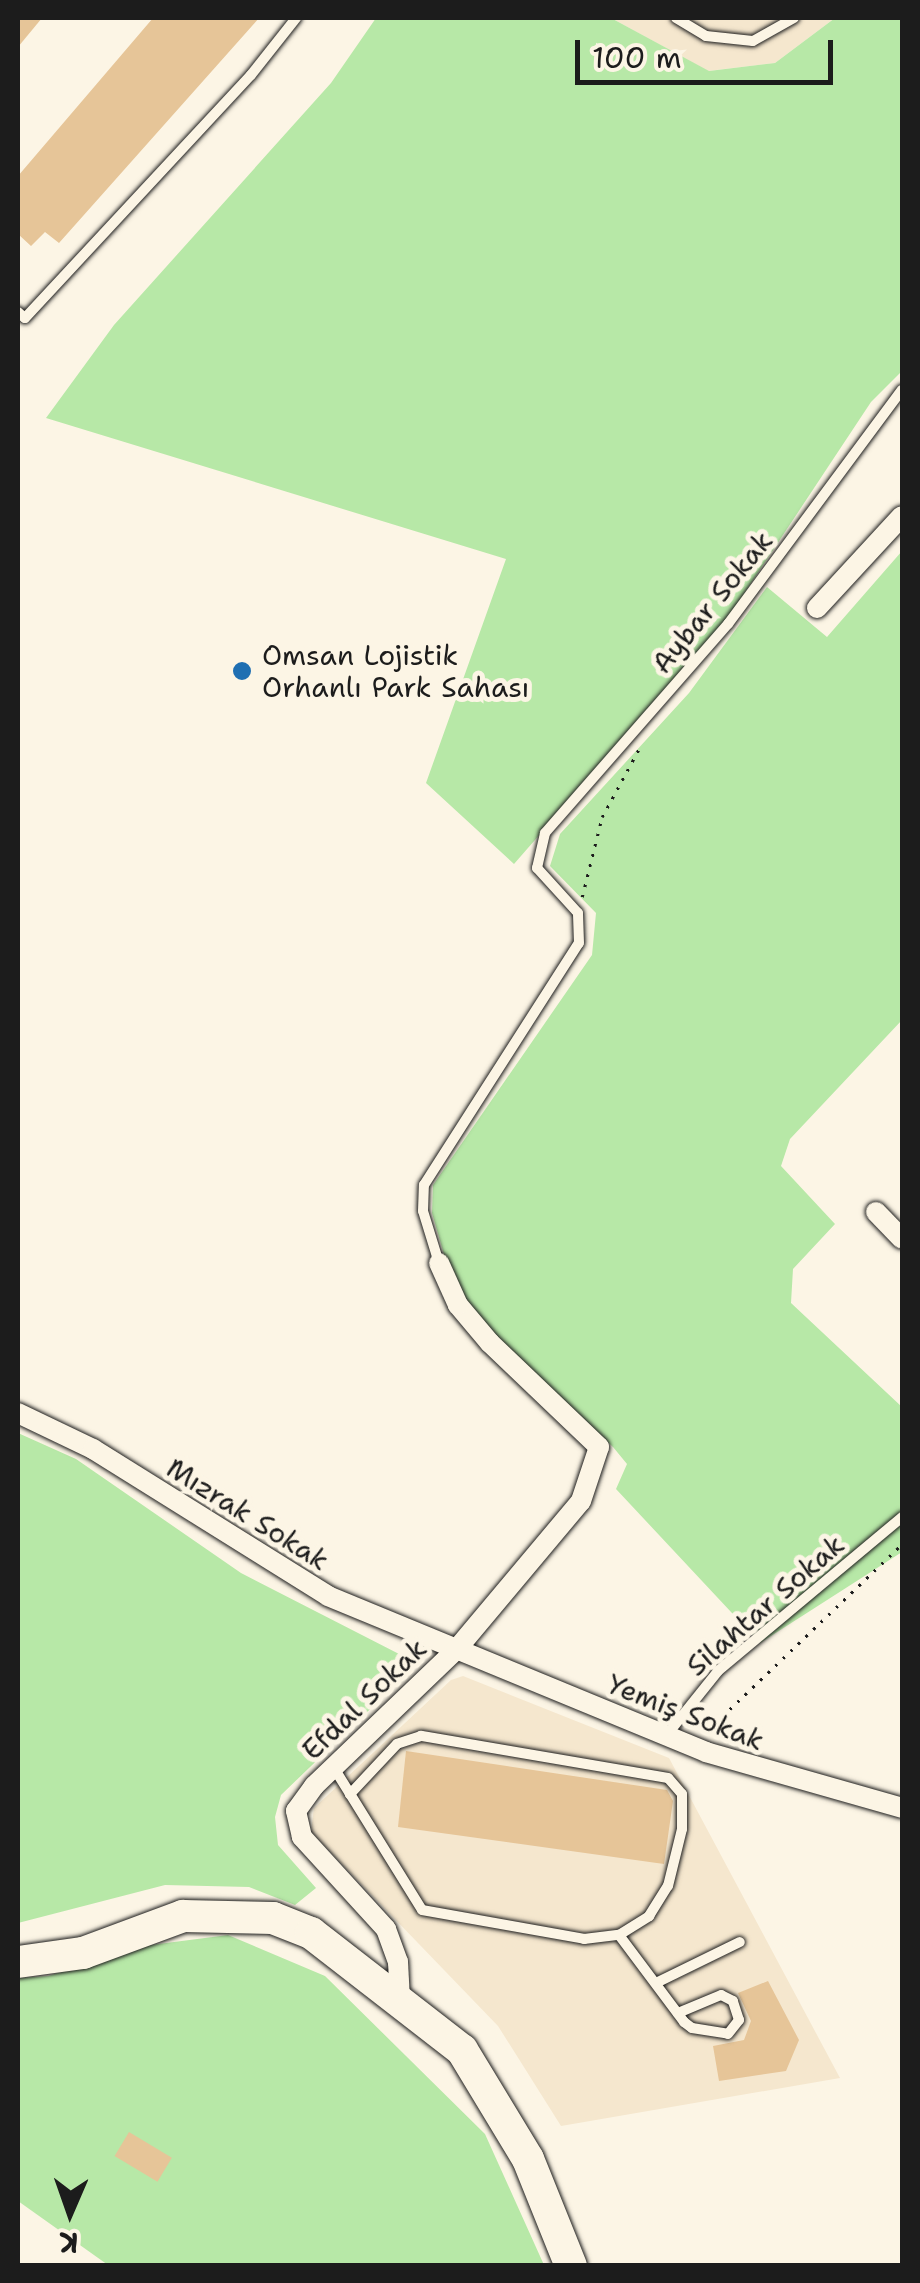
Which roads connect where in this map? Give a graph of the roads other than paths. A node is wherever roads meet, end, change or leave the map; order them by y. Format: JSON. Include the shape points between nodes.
{"nodes":[{"id":1,"x":296,"y":18,"type":"edge"},
{"id":2,"x":676,"y":18,"type":"edge"},
{"id":3,"x":794,"y":18,"type":"edge"},
{"id":4,"x":18,"y":312,"type":"edge"},
{"id":5,"x":902,"y":390,"type":"edge"},
{"id":6,"x":902,"y":516,"type":"edge"},
{"id":7,"x":817,"y":608,"type":"dead end"},
{"id":8,"x":876,"y":1212,"type":"dead end"},
{"id":9,"x":902,"y":1240,"type":"edge"},
{"id":10,"x":438,"y":1263,"type":"joint"},
{"id":11,"x":18,"y":1413,"type":"edge"},
{"id":12,"x":902,"y":1517,"type":"edge"},
{"id":13,"x":456,"y":1650,"type":"junction"},
{"id":14,"x":666,"y":1736,"type":"junction"},
{"id":15,"x":333,"y":1768,"type":"junction"},
{"id":16,"x":350,"y":1794,"type":"junction"},
{"id":17,"x":902,"y":1808,"type":"edge"},
{"id":18,"x":619,"y":1935,"type":"junction"},
{"id":19,"x":740,"y":1942,"type":"dead end"},
{"id":20,"x":18,"y":1962,"type":"edge"},
{"id":21,"x":658,"y":1982,"type":"junction"},
{"id":22,"x":400,"y":2000,"type":"junction"},
{"id":23,"x":678,"y":2013,"type":"junction"},
{"id":24,"x":571,"y":2266,"type":"edge"}],
"edges":[{"from":1,"to":4,"type":"lane","via":[[25,318]]},
{"from":2,"to":3,"type":"lane","via":[[706,36],[752,41]]},
{"from":5,"to":10,"type":"lane","name":"Aybar Sokak","via":[[728,624],[545,833],[537,868],[578,914],[579,943],[424,1185]]},
{"from":6,"to":7,"type":"street"},
{"from":8,"to":9,"type":"street"},
{"from":10,"to":13,"type":"street","name":"Efdal Sokak","via":[[458,1305],[490,1344],[600,1446],[581,1501]]},
{"from":11,"to":13,"type":"street","name":"Mızrak Sokak","via":[[93,1449],[289,1576]]},
{"from":12,"to":14,"type":"lane","name":"Silahtar Sokak","via":[[718,1671]]},
{"from":13,"to":14,"type":"street","name":"Yemiş Sokak"},
{"from":13,"to":15,"type":"street","name":"Efdal Sokak"},
{"from":14,"to":17,"type":"street","name":"Yemiş Sokak"},
{"from":15,"to":16,"type":"lane"},
{"from":15,"to":22,"type":"street","name":"Efdal Sokak","via":[[301,1799],[295,1825],[386,1929],[398,1962]]},
{"from":16,"to":18,"type":"lane","via":[[422,1910],[584,1939]]},
{"from":16,"to":18,"type":"lane","via":[[397,1744],[421,1736],[668,1778],[684,1801],[674,1868],[657,1908]]},
{"from":18,"to":21,"type":"lane"},
{"from":19,"to":21,"type":"lane"},
{"from":20,"to":22,"type":"main road","via":[[83,1953],[184,1916],[229,1912],[273,1918],[311,1933]]},
{"from":21,"to":23,"type":"lane"},
{"from":22,"to":24,"type":"main road","via":[[462,2050],[528,2160]]},
{"from":23,"to":23,"type":"lane","via":[[692,2028],[718,2035],[728,2034],[738,2020],[733,2002],[720,1995]]}]}
